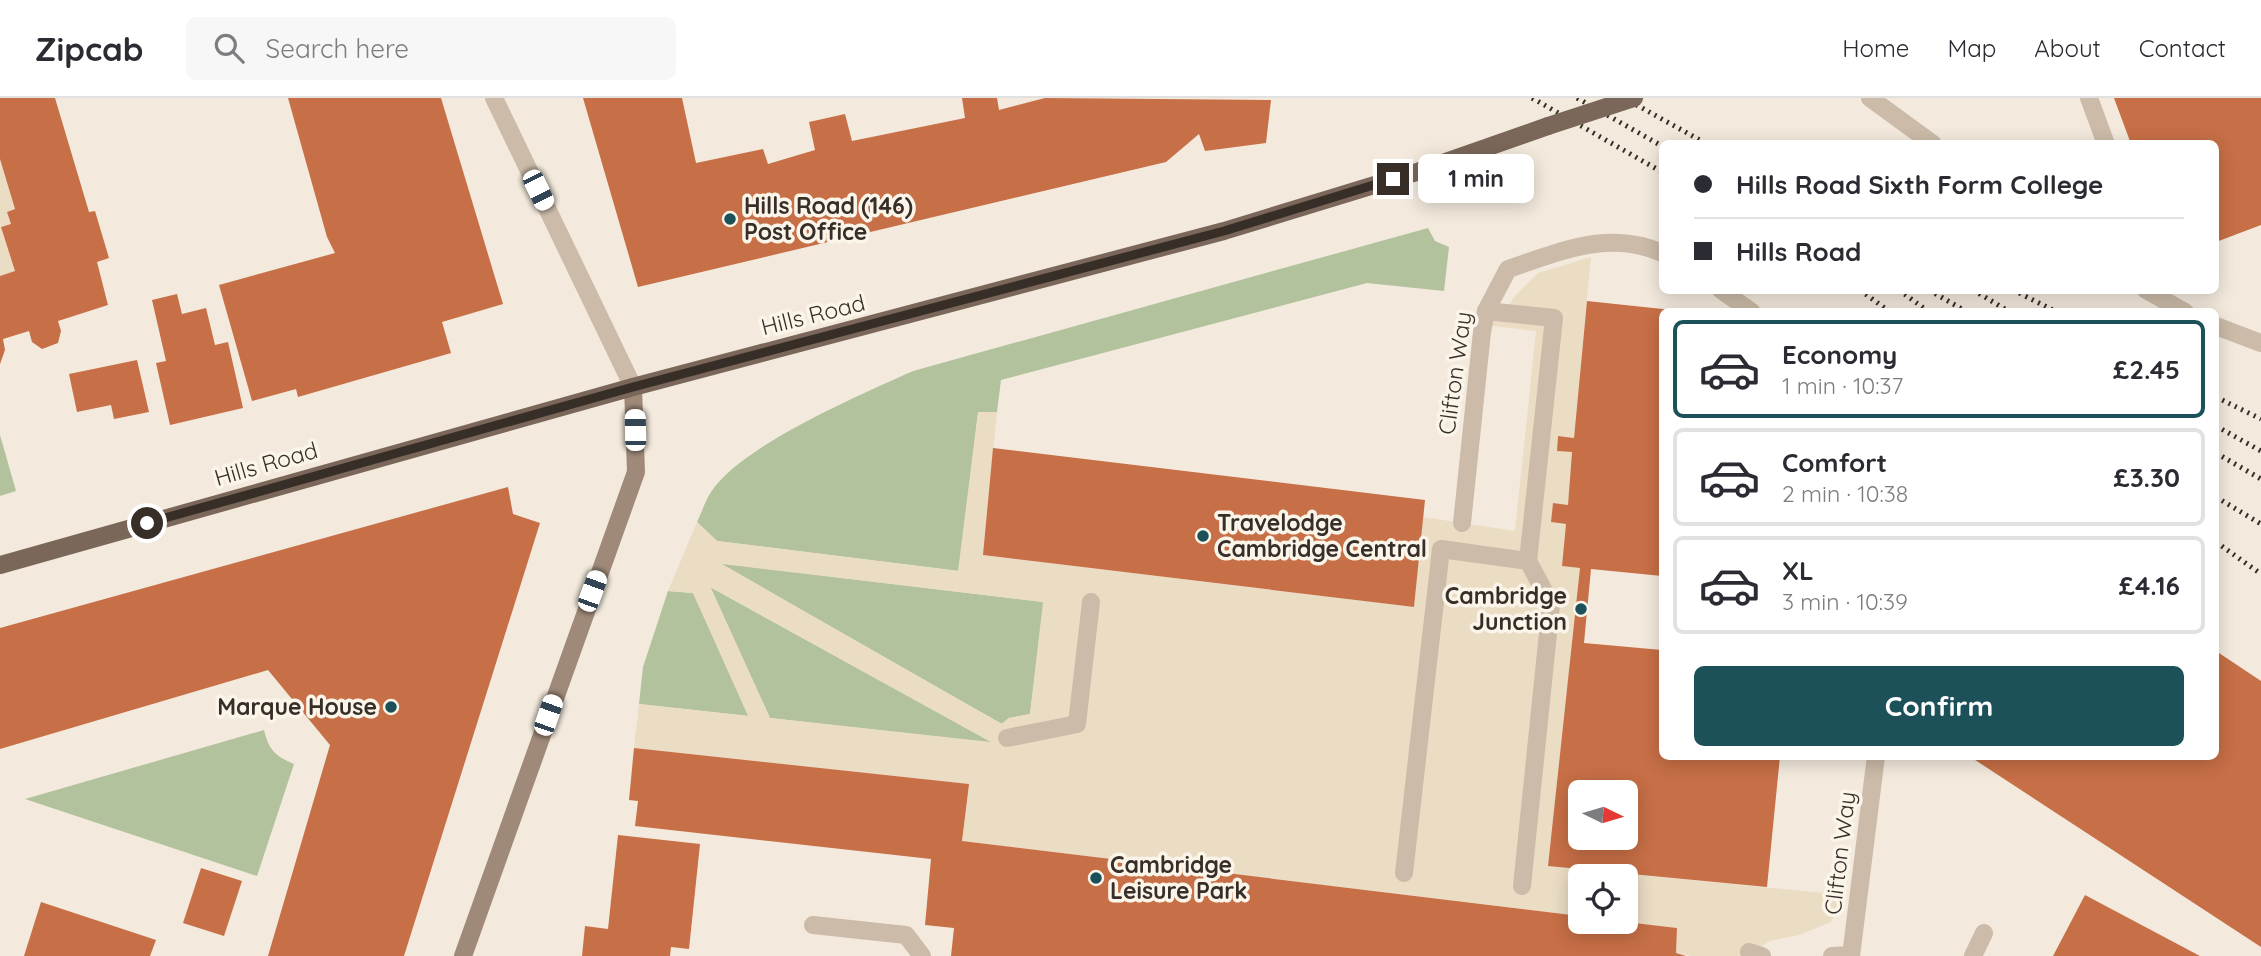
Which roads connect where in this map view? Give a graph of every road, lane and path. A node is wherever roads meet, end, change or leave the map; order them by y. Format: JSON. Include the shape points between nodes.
{"nodes":[{"id":1,"x":494,"y":98,"type":"edge"},
{"id":2,"x":1634,"y":98,"type":"edge"},
{"id":3,"x":1870,"y":98,"type":"edge"},
{"id":4,"x":2089,"y":98,"type":"edge"},
{"id":5,"x":1928,"y":140,"type":"edge"},
{"id":6,"x":2105,"y":140,"type":"edge"},
{"id":7,"x":1659,"y":252,"type":"edge"},
{"id":8,"x":1727,"y":294,"type":"edge"},
{"id":9,"x":2153,"y":294,"type":"edge"},
{"id":10,"x":1746,"y":308,"type":"edge"},
{"id":11,"x":2178,"y":308,"type":"edge"},
{"id":12,"x":1486,"y":311,"type":"junction"},
{"id":13,"x":2219,"y":327,"type":"edge"},
{"id":14,"x":2261,"y":343,"type":"edge"},
{"id":15,"x":633,"y":387,"type":"junction"},
{"id":16,"x":1462,"y":523,"type":"dead end"},
{"id":17,"x":1528,"y":561,"type":"junction"},
{"id":18,"x":0,"y":565,"type":"edge"},
{"id":19,"x":1091,"y":602,"type":"dead end"},
{"id":20,"x":1007,"y":738,"type":"dead end"},
{"id":21,"x":1875,"y":760,"type":"edge"},
{"id":22,"x":1404,"y":873,"type":"dead end"},
{"id":23,"x":1522,"y":886,"type":"dead end"},
{"id":24,"x":813,"y":925,"type":"dead end"},
{"id":25,"x":1984,"y":933,"type":"dead end"},
{"id":26,"x":1851,"y":955,"type":"edge"},
{"id":27,"x":463,"y":956,"type":"edge"},
{"id":28,"x":922,"y":956,"type":"edge"},
{"id":29,"x":1832,"y":956,"type":"edge"},
{"id":30,"x":1972,"y":956,"type":"edge"}],
"edges":[{"from":1,"to":15,"type":"street"},
{"from":2,"to":15,"type":"main road","name":"Hills Road","bridge":true,"via":[[1224,231]]},
{"from":3,"to":5,"type":"street"},
{"from":4,"to":6,"type":"street"},
{"from":7,"to":12,"type":"street","name":"Clifton Way","via":[[1616,240],[1508,269]]},
{"from":8,"to":10,"type":"street"},
{"from":9,"to":11,"type":"street"},
{"from":12,"to":16,"type":"street","name":"Clifton Way"},
{"from":12,"to":17,"type":"street","via":[[1554,318]]},
{"from":13,"to":14,"type":"street"},
{"from":15,"to":18,"type":"main road","name":"Hills Road"},
{"from":15,"to":27,"type":"street","via":[[636,472]]},
{"from":17,"to":22,"type":"street","via":[[1441,549]]},
{"from":17,"to":23,"type":"street","via":[[1551,604]]},
{"from":19,"to":20,"type":"street","via":[[1077,724]]},
{"from":21,"to":26,"type":"street","name":"Clifton Way"},
{"from":24,"to":28,"type":"street","via":[[906,935]]},
{"from":25,"to":30,"type":"street"},
{"from":26,"to":29,"type":"street"}]}
